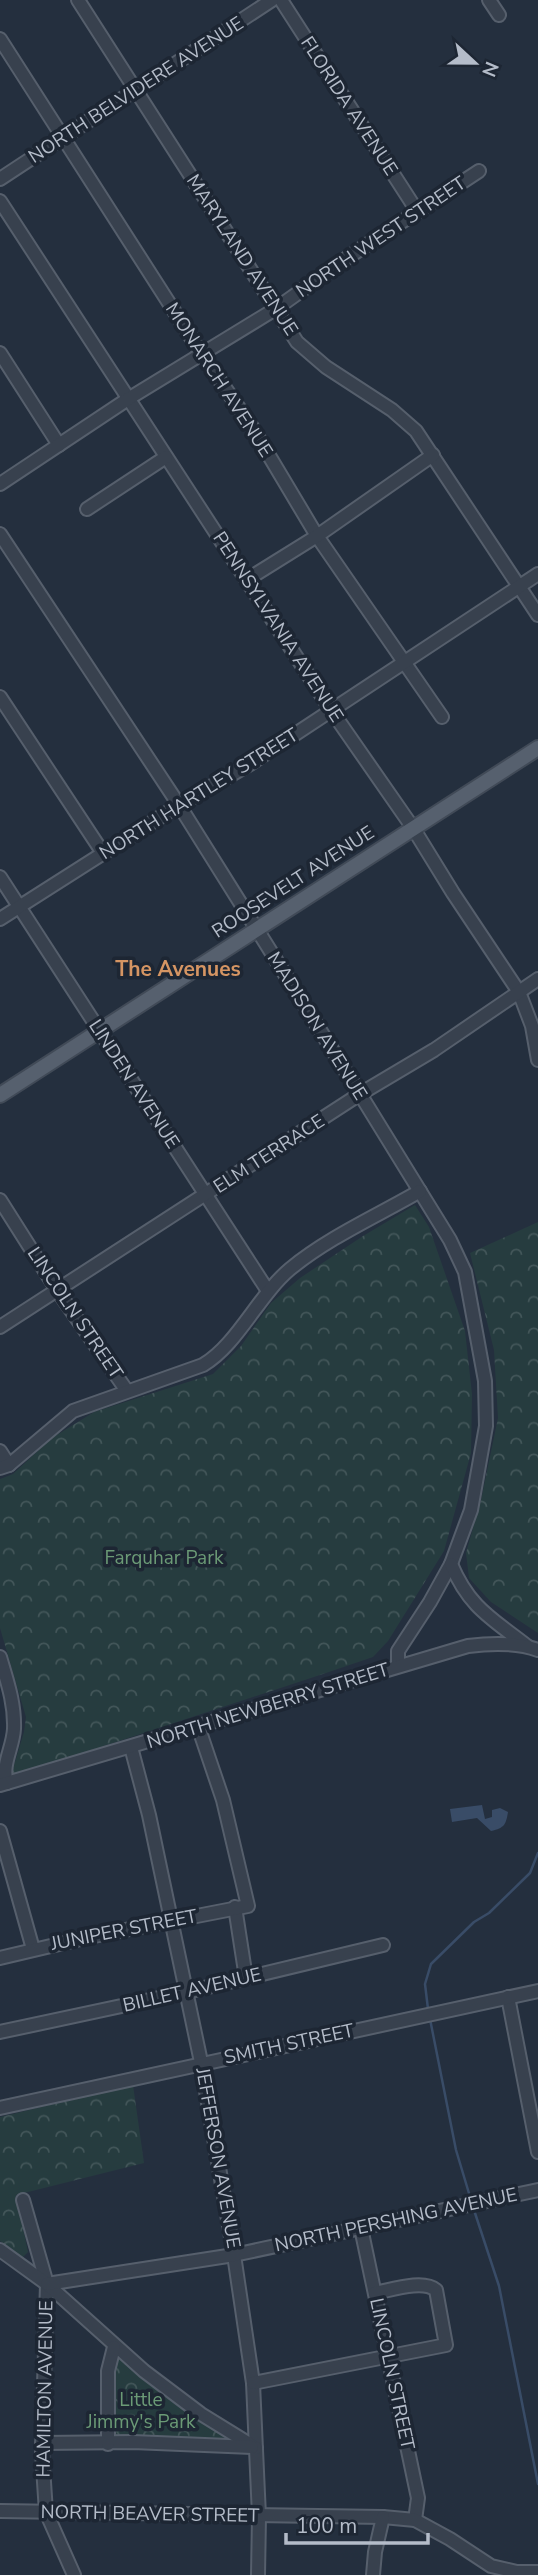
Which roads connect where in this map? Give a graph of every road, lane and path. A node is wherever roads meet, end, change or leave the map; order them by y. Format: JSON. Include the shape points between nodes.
{"nodes":[{"id":1,"x":78,"y":0,"type":"edge"},
{"id":2,"x":272,"y":0,"type":"edge"},
{"id":3,"x":281,"y":0,"type":"edge"},
{"id":4,"x":489,"y":0,"type":"edge"},
{"id":5,"x":499,"y":15,"type":"dead end"},
{"id":6,"x":0,"y":39,"type":"edge"},
{"id":7,"x":137,"y":91,"type":"junction"},
{"id":8,"x":63,"y":138,"type":"junction"},
{"id":9,"x":479,"y":172,"type":"dead end"},
{"id":10,"x":0,"y":180,"type":"edge"},
{"id":11,"x":0,"y":201,"type":"edge"},
{"id":12,"x":417,"y":211,"type":"junction"},
{"id":13,"x":277,"y":307,"type":"junction"},
{"id":14,"x":0,"y":353,"type":"edge"},
{"id":15,"x":201,"y":353,"type":"junction"},
{"id":16,"x":128,"y":399,"type":"junction"},
{"id":17,"x":58,"y":445,"type":"junction"},
{"id":18,"x":433,"y":454,"type":"junction"},
{"id":19,"x":166,"y":457,"type":"junction"},
{"id":20,"x":0,"y":484,"type":"edge"},
{"id":21,"x":87,"y":509,"type":"dead end"},
{"id":22,"x":0,"y":534,"type":"edge"},
{"id":23,"x":317,"y":536,"type":"junction"},
{"id":24,"x":538,"y":574,"type":"edge"},
{"id":25,"x":248,"y":579,"type":"junction"},
{"id":26,"x":519,"y":585,"type":"junction"},
{"id":27,"x":538,"y":615,"type":"edge"},
{"id":28,"x":403,"y":661,"type":"junction"},
{"id":29,"x":0,"y":697,"type":"edge"},
{"id":30,"x":331,"y":710,"type":"junction"},
{"id":31,"x":442,"y":717,"type":"dead end"},
{"id":32,"x":538,"y":748,"type":"edge"},
{"id":33,"x":179,"y":805,"type":"junction"},
{"id":34,"x":413,"y":828,"type":"junction"},
{"id":35,"x":103,"y":853,"type":"junction"},
{"id":36,"x":0,"y":877,"type":"edge"},
{"id":37,"x":19,"y":907,"type":"junction"},
{"id":38,"x":0,"y":919,"type":"edge"},
{"id":39,"x":257,"y":929,"type":"junction"},
{"id":40,"x":538,"y":979,"type":"edge"},
{"id":41,"x":519,"y":992,"type":"junction"},
{"id":42,"x":100,"y":1029,"type":"junction"},
{"id":43,"x":538,"y":1060,"type":"edge"},
{"id":44,"x":360,"y":1094,"type":"junction"},
{"id":45,"x":0,"y":1095,"type":"edge"},
{"id":46,"x":419,"y":1191,"type":"junction"},
{"id":47,"x":207,"y":1195,"type":"junction"},
{"id":48,"x":0,"y":1200,"type":"edge"},
{"id":49,"x":57,"y":1290,"type":"junction"},
{"id":50,"x":268,"y":1292,"type":"junction"},
{"id":51,"x":0,"y":1327,"type":"edge"},
{"id":52,"x":127,"y":1391,"type":"junction"},
{"id":53,"x":0,"y":1451,"type":"edge"},
{"id":54,"x":4,"y":1466,"type":"edge"},
{"id":55,"x":450,"y":1564,"type":"junction"},
{"id":56,"x":532,"y":1648,"type":"edge"},
{"id":57,"x":0,"y":1657,"type":"edge"},
{"id":58,"x":398,"y":1667,"type":"junction"},
{"id":59,"x":14,"y":1707,"type":"junction"},
{"id":60,"x":0,"y":1711,"type":"edge"},
{"id":61,"x":198,"y":1726,"type":"junction"},
{"id":62,"x":131,"y":1747,"type":"junction"},
{"id":63,"x":3,"y":1784,"type":"edge"},
{"id":64,"x":0,"y":1831,"type":"edge"},
{"id":65,"x":235,"y":1908,"type":"junction"},
{"id":66,"x":172,"y":1922,"type":"junction"},
{"id":67,"x":383,"y":1945,"type":"dead end"},
{"id":68,"x":33,"y":1948,"type":"junction"},
{"id":69,"x":0,"y":1958,"type":"edge"},
{"id":70,"x":246,"y":1978,"type":"junction"},
{"id":71,"x":538,"y":1991,"type":"edge"},
{"id":72,"x":187,"y":1992,"type":"junction"},
{"id":73,"x":508,"y":1997,"type":"junction"},
{"id":74,"x":0,"y":2032,"type":"edge"},
{"id":75,"x":201,"y":2062,"type":"junction"},
{"id":76,"x":0,"y":2108,"type":"edge"},
{"id":77,"x":538,"y":2151,"type":"edge"},
{"id":78,"x":538,"y":2190,"type":"edge"},
{"id":79,"x":23,"y":2200,"type":"dead end"},
{"id":80,"x":361,"y":2228,"type":"junction"},
{"id":81,"x":0,"y":2250,"type":"edge"},
{"id":82,"x":234,"y":2255,"type":"junction"},
{"id":83,"x":47,"y":2284,"type":"junction"},
{"id":84,"x":375,"y":2293,"type":"junction"},
{"id":85,"x":114,"y":2347,"type":"junction"},
{"id":86,"x":389,"y":2357,"type":"junction"},
{"id":87,"x":253,"y":2384,"type":"junction"},
{"id":88,"x":42,"y":2443,"type":"junction"},
{"id":89,"x":108,"y":2444,"type":"junction"},
{"id":90,"x":256,"y":2448,"type":"junction"},
{"id":91,"x":0,"y":2511,"type":"edge"},
{"id":92,"x":46,"y":2512,"type":"junction"},
{"id":93,"x":258,"y":2516,"type":"junction"},
{"id":94,"x":383,"y":2517,"type":"junction"},
{"id":95,"x":415,"y":2520,"type":"junction"},
{"id":96,"x":538,"y":2572,"type":"edge"},
{"id":97,"x":74,"y":2575,"type":"edge"},
{"id":98,"x":258,"y":2575,"type":"edge"},
{"id":99,"x":373,"y":2575,"type":"edge"}],
"edges":[{"from":1,"to":7,"type":"street","name":"MARYLAND AVENUE"},
{"from":2,"to":7,"type":"street","name":"NORTH BELVIDERE AVENUE"},
{"from":3,"to":12,"type":"street","name":"FLORIDA AVENUE"},
{"from":4,"to":5,"type":"street"},
{"from":6,"to":8,"type":"street","name":"MONARCH AVENUE"},
{"from":7,"to":8,"type":"street","name":"NORTH BELVIDERE AVENUE"},
{"from":7,"to":13,"type":"street","name":"MARYLAND AVENUE"},
{"from":8,"to":10,"type":"street","name":"NORTH BELVIDERE AVENUE"},
{"from":8,"to":15,"type":"street","name":"MONARCH AVENUE"},
{"from":9,"to":12,"type":"street","name":"NORTH WEST STREET"},
{"from":11,"to":16,"type":"street","name":"PENNSYLVANIA AVENUE"},
{"from":12,"to":13,"type":"street","name":"NORTH WEST STREET"},
{"from":13,"to":15,"type":"street","name":"NORTH WEST STREET"},
{"from":13,"to":18,"type":"street","name":"MARYLAND AVENUE","via":[[297,342],[392,410]]},
{"from":14,"to":17,"type":"street"},
{"from":15,"to":16,"type":"street","name":"NORTH WEST STREET"},
{"from":15,"to":23,"type":"street","name":"MONARCH AVENUE","via":[[253,427]]},
{"from":16,"to":17,"type":"street","name":"NORTH WEST STREET"},
{"from":16,"to":19,"type":"street","name":"PENNSYLVANIA AVENUE"},
{"from":17,"to":20,"type":"street","name":"NORTH WEST STREET"},
{"from":18,"to":23,"type":"street"},
{"from":18,"to":26,"type":"street","name":"MARYLAND AVENUE"},
{"from":19,"to":21,"type":"street"},
{"from":19,"to":25,"type":"street","name":"PENNSYLVANIA AVENUE"},
{"from":22,"to":33,"type":"street","name":"MADISON AVENUE"},
{"from":23,"to":25,"type":"street"},
{"from":23,"to":28,"type":"street","name":"MONARCH AVENUE"},
{"from":24,"to":26,"type":"street","name":"NORTH HARTLEY STREET"},
{"from":25,"to":30,"type":"street","name":"PENNSYLVANIA AVENUE"},
{"from":26,"to":27,"type":"street","name":"MARYLAND AVENUE"},
{"from":26,"to":28,"type":"street","name":"NORTH HARTLEY STREET"},
{"from":28,"to":30,"type":"street","name":"NORTH HARTLEY STREET"},
{"from":28,"to":31,"type":"street","name":"MONARCH AVENUE"},
{"from":29,"to":35,"type":"street"},
{"from":30,"to":33,"type":"street","name":"NORTH HARTLEY STREET"},
{"from":30,"to":34,"type":"street","name":"PENNSYLVANIA AVENUE"},
{"from":32,"to":34,"type":"main road","name":"ROOSEVELT AVENUE"},
{"from":33,"to":35,"type":"street","name":"NORTH HARTLEY STREET"},
{"from":33,"to":39,"type":"street","name":"MADISON AVENUE"},
{"from":34,"to":39,"type":"main road","name":"ROOSEVELT AVENUE"},
{"from":34,"to":41,"type":"street","name":"PENNSYLVANIA AVENUE"},
{"from":35,"to":37,"type":"street","name":"NORTH HARTLEY STREET"},
{"from":36,"to":37,"type":"street","name":"LINDEN AVENUE"},
{"from":37,"to":38,"type":"street","name":"NORTH HARTLEY STREET"},
{"from":37,"to":42,"type":"street","name":"LINDEN AVENUE"},
{"from":39,"to":42,"type":"main road","name":"ROOSEVELT AVENUE"},
{"from":39,"to":44,"type":"street","name":"MADISON AVENUE"},
{"from":40,"to":41,"type":"street","name":"ELM TERRACE"},
{"from":41,"to":43,"type":"street","name":"PENNSYLVANIA AVENUE"},
{"from":41,"to":44,"type":"street","name":"ELM TERRACE"},
{"from":42,"to":45,"type":"main road","name":"ROOSEVELT AVENUE"},
{"from":42,"to":47,"type":"street","name":"LINDEN AVENUE"},
{"from":44,"to":46,"type":"street","name":"MADISON AVENUE"},
{"from":44,"to":47,"type":"street","name":"ELM TERRACE"},
{"from":46,"to":50,"type":"street","via":[[291,1268]]},
{"from":46,"to":55,"type":"street","name":"MADISON AVENUE","via":[[465,1272],[485,1381],[486,1426],[471,1510]]},
{"from":47,"to":49,"type":"street","name":"ELM TERRACE"},
{"from":47,"to":50,"type":"street","name":"LINDEN AVENUE"},
{"from":48,"to":49,"type":"street","name":"LINCOLN STREET"},
{"from":49,"to":51,"type":"street","name":"ELM TERRACE"},
{"from":49,"to":52,"type":"street","name":"LINCOLN STREET"},
{"from":50,"to":52,"type":"street","via":[[215,1358]]},
{"from":52,"to":54,"type":"street","via":[[73,1411]]},
{"from":53,"to":54,"type":"street"},
{"from":55,"to":56,"type":"street","via":[[476,1606]]},
{"from":55,"to":58,"type":"street","name":"MADISON AVENUE","via":[[398,1651]]},
{"from":56,"to":58,"type":"street","name":"NORTH NEWBERRY STREET","via":[[468,1646]]},
{"from":57,"to":59,"type":"street"},
{"from":58,"to":61,"type":"street","name":"NORTH NEWBERRY STREET"},
{"from":59,"to":60,"type":"street"},
{"from":59,"to":63,"type":"street"},
{"from":61,"to":62,"type":"street","name":"NORTH NEWBERRY STREET"},
{"from":61,"to":65,"type":"street","name":"JUNIPER STREET","via":[[248,1906]]},
{"from":62,"to":63,"type":"street","name":"NORTH NEWBERRY STREET"},
{"from":62,"to":66,"type":"street","name":"JEFFERSON AVENUE"},
{"from":64,"to":68,"type":"street"},
{"from":65,"to":66,"type":"street","name":"JUNIPER STREET"},
{"from":65,"to":70,"type":"street"},
{"from":66,"to":68,"type":"street","name":"JUNIPER STREET"},
{"from":66,"to":72,"type":"street","name":"JEFFERSON AVENUE"},
{"from":67,"to":70,"type":"street","name":"BILLET AVENUE"},
{"from":68,"to":69,"type":"street","name":"JUNIPER STREET"},
{"from":70,"to":72,"type":"street","name":"BILLET AVENUE"},
{"from":71,"to":73,"type":"street","name":"SMITH STREET"},
{"from":72,"to":74,"type":"street","name":"BILLET AVENUE"},
{"from":72,"to":75,"type":"street","name":"JEFFERSON AVENUE"},
{"from":73,"to":75,"type":"street","name":"SMITH STREET"},
{"from":73,"to":77,"type":"street"},
{"from":75,"to":76,"type":"street","name":"SMITH STREET"},
{"from":75,"to":82,"type":"street","name":"JEFFERSON AVENUE"},
{"from":78,"to":80,"type":"street","name":"NORTH PERSHING AVENUE"},
{"from":79,"to":83,"type":"street","name":"HAMILTON AVENUE"},
{"from":80,"to":82,"type":"street","name":"NORTH PERSHING AVENUE"},
{"from":80,"to":84,"type":"street","name":"LINCOLN STREET"},
{"from":81,"to":83,"type":"street"},
{"from":82,"to":83,"type":"street","name":"NORTH PERSHING AVENUE"},
{"from":82,"to":87,"type":"street","name":"JEFFERSON AVENUE"},
{"from":83,"to":85,"type":"street"},
{"from":83,"to":88,"type":"street","name":"HAMILTON AVENUE"},
{"from":84,"to":86,"type":"street","name":"LINCOLN STREET"},
{"from":84,"to":86,"type":"street","via":[[422,2285],[436,2290],[446,2345]]},
{"from":85,"to":89,"type":"street","via":[[108,2371]]},
{"from":85,"to":90,"type":"street","via":[[201,2414]]},
{"from":86,"to":87,"type":"street"},
{"from":86,"to":95,"type":"street","name":"LINCOLN STREET","via":[[418,2498]]},
{"from":87,"to":90,"type":"street","name":"JEFFERSON AVENUE"},
{"from":88,"to":89,"type":"street"},
{"from":88,"to":92,"type":"street","name":"HAMILTON AVENUE"},
{"from":89,"to":90,"type":"street"},
{"from":90,"to":93,"type":"street","name":"JEFFERSON AVENUE"},
{"from":91,"to":92,"type":"street","name":"NORTH BEAVER STREET"},
{"from":92,"to":93,"type":"street","name":"NORTH BEAVER STREET"},
{"from":92,"to":97,"type":"street","name":"HAMILTON AVENUE"},
{"from":93,"to":94,"type":"street","name":"NORTH BEAVER STREET"},
{"from":93,"to":98,"type":"street","name":"JEFFERSON AVENUE"},
{"from":94,"to":95,"type":"street","name":"NORTH BEAVER STREET"},
{"from":94,"to":99,"type":"street"},
{"from":95,"to":96,"type":"street","name":"NORTH BEAVER STREET","via":[[491,2566]]}]}
